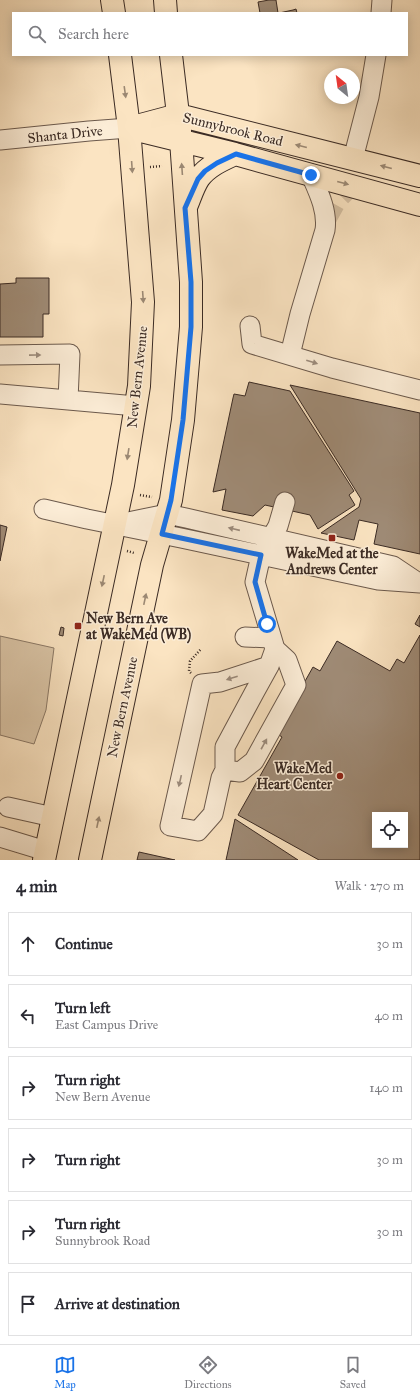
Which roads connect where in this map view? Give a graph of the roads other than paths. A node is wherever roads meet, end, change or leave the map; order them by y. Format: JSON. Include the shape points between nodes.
{"nodes":[{"id":1,"x":112,"y":0,"type":"edge"},
{"id":2,"x":165,"y":0,"type":"edge"},
{"id":3,"x":382,"y":0,"type":"edge"},
{"id":4,"x":114,"y":12,"type":"edge"},
{"id":5,"x":166,"y":12,"type":"edge"},
{"id":6,"x":381,"y":12,"type":"edge"},
{"id":7,"x":120,"y":56,"type":"edge"},
{"id":8,"x":171,"y":56,"type":"edge"},
{"id":9,"x":376,"y":56,"type":"edge"},
{"id":10,"x":178,"y":115,"type":"junction"},
{"id":11,"x":129,"y":128,"type":"junction"},
{"id":12,"x":0,"y":140,"type":"edge"},
{"id":13,"x":181,"y":140,"type":"junction"},
{"id":14,"x":236,"y":154,"type":"junction"},
{"id":15,"x":353,"y":158,"type":"junction"},
{"id":16,"x":311,"y":175,"type":"junction"},
{"id":17,"x":420,"y":176,"type":"edge"},
{"id":18,"x":420,"y":205,"type":"edge"},
{"id":19,"x":185,"y":208,"type":"junction"},
{"id":20,"x":250,"y":326,"type":"dead end"},
{"id":21,"x":0,"y":355,"type":"edge"},
{"id":22,"x":290,"y":355,"type":"junction"},
{"id":23,"x":420,"y":390,"type":"edge"},
{"id":24,"x":0,"y":394,"type":"edge"},
{"id":25,"x":68,"y":400,"type":"junction"},
{"id":26,"x":136,"y":406,"type":"junction"},
{"id":27,"x":285,"y":502,"type":"dead end"},
{"id":28,"x":44,"y":509,"type":"dead end"},
{"id":29,"x":161,"y":515,"type":"junction"},
{"id":30,"x":114,"y":524,"type":"junction"},
{"id":31,"x":272,"y":538,"type":"junction"},
{"id":32,"x":261,"y":555,"type":"junction"},
{"id":33,"x":419,"y":583,"type":"edge"},
{"id":34,"x":245,"y":637,"type":"dead end"},
{"id":35,"x":272,"y":651,"type":"junction"},
{"id":36,"x":225,"y":770,"type":"junction"},
{"id":37,"x":8,"y":807,"type":"dead end"},
{"id":38,"x":53,"y":818,"type":"junction"},
{"id":39,"x":0,"y":837,"type":"edge"},
{"id":40,"x":45,"y":856,"type":"edge"},
{"id":41,"x":90,"y":860,"type":"edge"}],
"edges":[{"from":1,"to":4,"type":"main road"},
{"from":2,"to":5,"type":"main road"},
{"from":3,"to":6,"type":"street"},
{"from":7,"to":11,"type":"main road","name":"New Bern Avenue","one_way":true},
{"from":8,"to":10,"type":"main road","name":"New Bern Avenue"},
{"from":9,"to":15,"type":"street","via":[[369,97]]},
{"from":10,"to":11,"type":"main road","name":"Sunnybrook Road"},
{"from":10,"to":13,"type":"main road","name":"New Bern Avenue"},
{"from":15,"to":10,"type":"main road","name":"Sunnybrook Road","one_way":true},
{"from":11,"to":12,"type":"street","name":"Shanta Drive"},
{"from":11,"to":13,"type":"main road","name":"Sunnybrook Road"},
{"from":11,"to":26,"type":"main road","name":"New Bern Avenue","one_way":true,"via":[[143,302]]},
{"from":13,"to":14,"type":"main road","name":"Sunnybrook Road"},
{"from":19,"to":13,"type":"main road","name":"New Bern Avenue","one_way":true},
{"from":14,"to":16,"type":"main road","name":"Sunnybrook Road"},
{"from":14,"to":19,"type":"main road","via":[[205,171],[198,179]]},
{"from":17,"to":15,"type":"main road","name":"Sunnybrook Road","one_way":true},
{"from":16,"to":18,"type":"main road","name":"Sunnybrook Road","one_way":true},
{"from":16,"to":22,"type":"street","via":[[326,221],[325,230]]},
{"from":19,"to":29,"type":"main road","name":"New Bern Avenue","via":[[191,282],[191,327],[183,420],[171,500]]},
{"from":20,"to":22,"type":"street","via":[[252,344]]},
{"from":21,"to":25,"type":"street","one_way":true,"via":[[70,354]]},
{"from":22,"to":23,"type":"street","one_way":true},
{"from":24,"to":25,"type":"street"},
{"from":25,"to":26,"type":"street"},
{"from":26,"to":30,"type":"main road","name":"New Bern Avenue","one_way":true},
{"from":27,"to":31,"type":"street"},
{"from":28,"to":30,"type":"street"},
{"from":29,"to":30,"type":"street"},
{"from":31,"to":29,"type":"street","one_way":true},
{"from":29,"to":32,"type":"street"},
{"from":41,"to":29,"type":"main road","name":"New Bern Avenue","one_way":true},
{"from":30,"to":38,"type":"main road","name":"New Bern Avenue","one_way":true},
{"from":31,"to":32,"type":"street"},
{"from":31,"to":33,"type":"street","via":[[393,566]]},
{"from":32,"to":33,"type":"street","via":[[378,580]]},
{"from":32,"to":35,"type":"street","via":[[255,582]]},
{"from":34,"to":35,"type":"street"},
{"from":35,"to":36,"type":"street","via":[[254,693],[225,748]]},
{"from":36,"to":35,"type":"street","one_way":true,"via":[[240,772],[254,761],[296,685],[287,660]]},
{"from":35,"to":36,"type":"street","one_way":true,"via":[[220,682],[202,684],[170,826],[198,831],[213,814]]},
{"from":37,"to":38,"type":"street"},
{"from":38,"to":40,"type":"main road","name":"New Bern Avenue"},
{"from":39,"to":40,"type":"street"}]}
